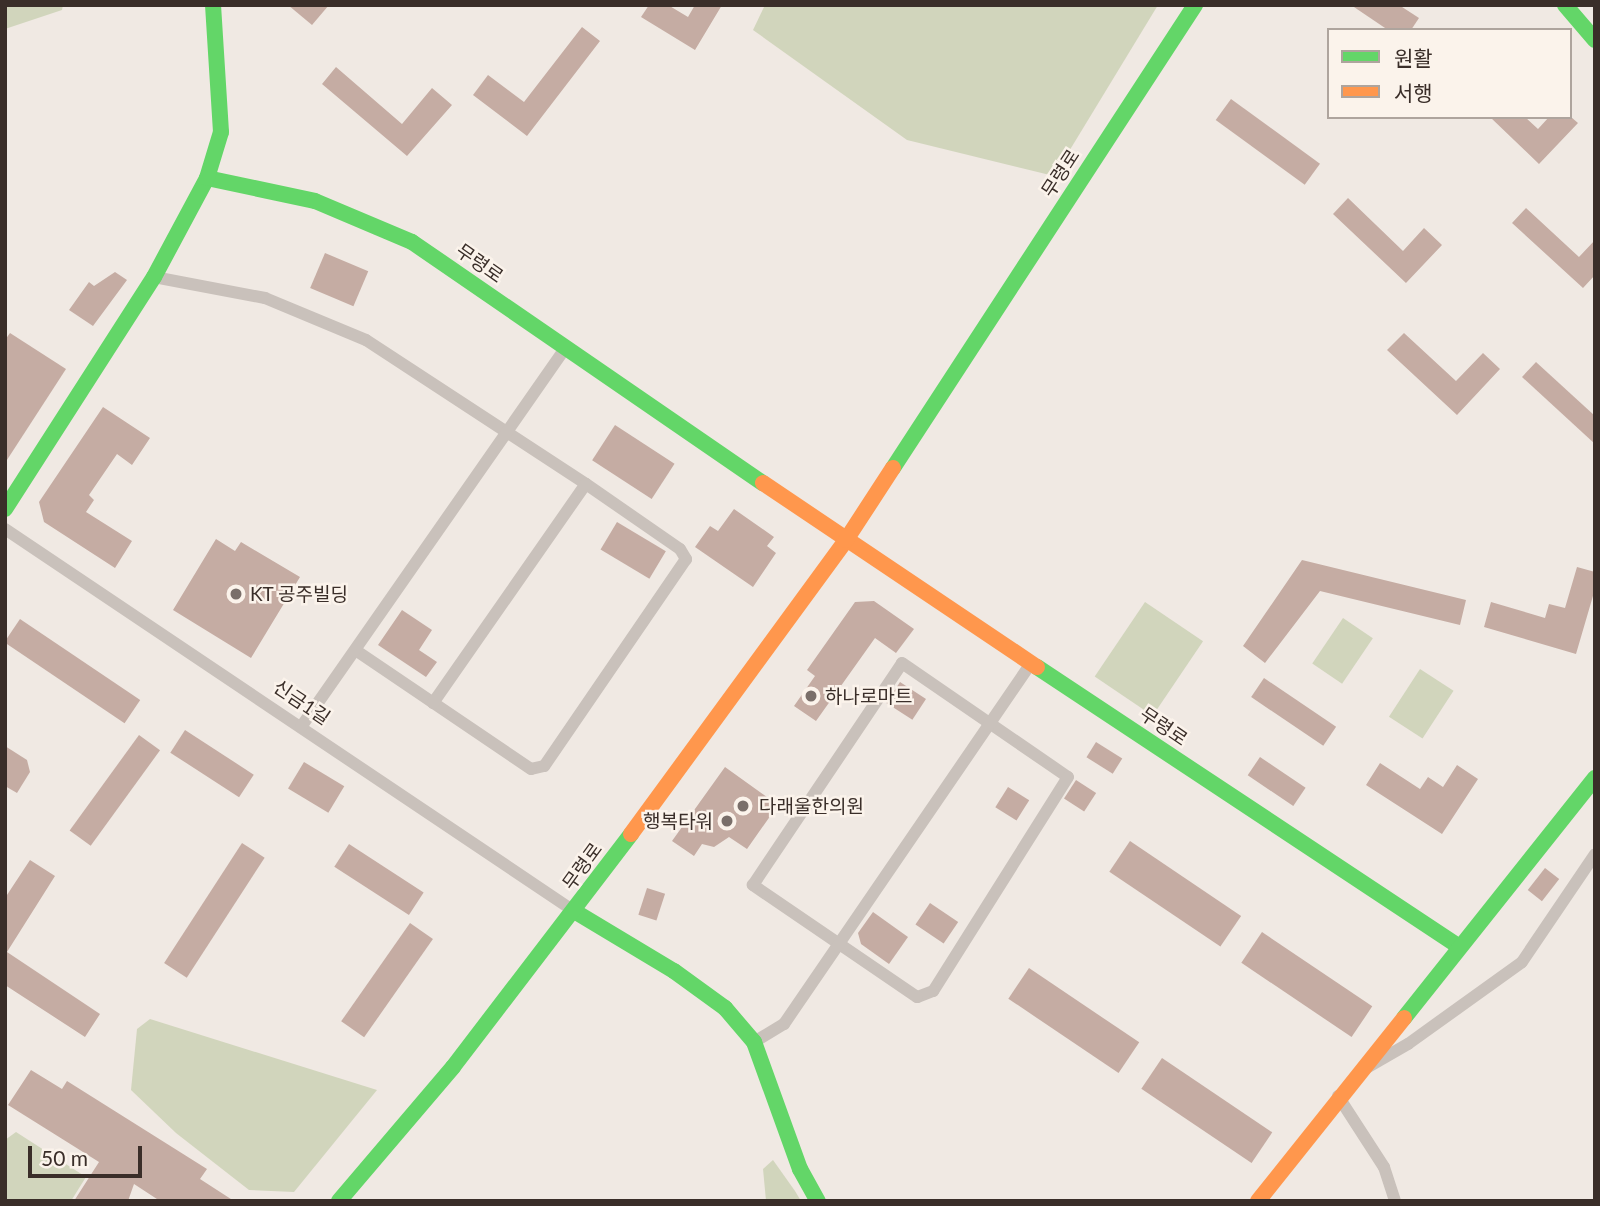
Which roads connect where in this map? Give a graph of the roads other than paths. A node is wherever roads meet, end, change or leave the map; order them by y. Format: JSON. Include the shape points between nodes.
{"nodes":[{"id":1,"x":214,"y":5,"type":"edge"},
{"id":2,"x":1195,"y":5,"type":"edge"},
{"id":3,"x":1565,"y":5,"type":"edge"},
{"id":4,"x":1595,"y":40,"type":"edge"},
{"id":5,"x":207,"y":178,"type":"junction"},
{"id":6,"x":154,"y":277,"type":"junction"},
{"id":7,"x":565,"y":349,"type":"junction"},
{"id":8,"x":507,"y":432,"type":"junction"},
{"id":9,"x":586,"y":484,"type":"junction"},
{"id":10,"x":5,"y":509,"type":"edge"},
{"id":11,"x":5,"y":529,"type":"edge"},
{"id":12,"x":846,"y":540,"type":"junction"},
{"id":13,"x":355,"y":650,"type":"junction"},
{"id":14,"x":1031,"y":663,"type":"junction"},
{"id":15,"x":433,"y":703,"type":"junction"},
{"id":16,"x":989,"y":723,"type":"junction"},
{"id":17,"x":301,"y":727,"type":"junction"},
{"id":18,"x":1595,"y":778,"type":"edge"},
{"id":19,"x":1595,"y":854,"type":"edge"},
{"id":20,"x":575,"y":911,"type":"junction"},
{"id":21,"x":841,"y":944,"type":"junction"},
{"id":22,"x":1458,"y":946,"type":"junction"},
{"id":23,"x":754,"y":1041,"type":"junction"},
{"id":24,"x":1355,"y":1074,"type":"junction"},
{"id":25,"x":1338,"y":1097,"type":"junction"},
{"id":26,"x":339,"y":1201,"type":"edge"},
{"id":27,"x":818,"y":1201,"type":"edge"},
{"id":28,"x":1258,"y":1201,"type":"edge"},
{"id":29,"x":1395,"y":1201,"type":"edge"}],
"edges":[{"from":1,"to":5,"type":"street","via":[[221,132]]},
{"from":2,"to":12,"type":"street","name":"무령로"},
{"from":3,"to":4,"type":"street"},
{"from":5,"to":6,"type":"street"},
{"from":5,"to":7,"type":"street","name":"무령로","via":[[274,191],[362,217],[412,242]]},
{"from":6,"to":8,"type":"street","via":[[265,298],[327,321],[366,340]]},
{"from":6,"to":10,"type":"street"},
{"from":7,"to":8,"type":"street"},
{"from":7,"to":12,"type":"street","name":"무령로"},
{"from":8,"to":9,"type":"street"},
{"from":8,"to":13,"type":"street"},
{"from":9,"to":15,"type":"street"},
{"from":9,"to":15,"type":"street","via":[[680,549],[686,559],[544,766],[531,769]]},
{"from":11,"to":17,"type":"street","name":"신금1길"},
{"from":12,"to":14,"type":"street","name":"무령로"},
{"from":12,"to":20,"type":"street","name":"무령로"},
{"from":13,"to":15,"type":"street"},
{"from":13,"to":17,"type":"street"},
{"from":14,"to":16,"type":"street"},
{"from":14,"to":22,"type":"street","name":"무령로"},
{"from":16,"to":21,"type":"street"},
{"from":16,"to":21,"type":"street","via":[[1068,777],[933,990],[917,997]]},
{"from":16,"to":21,"type":"street","via":[[902,663],[801,810],[753,885]]},
{"from":17,"to":20,"type":"street","name":"신금1길"},
{"from":18,"to":22,"type":"street"},
{"from":19,"to":24,"type":"street","via":[[1522,962],[1408,1044]]},
{"from":20,"to":23,"type":"street","name":"무령로","via":[[674,971],[725,1009]]},
{"from":20,"to":26,"type":"street","name":"무령로","via":[[453,1067]]},
{"from":21,"to":23,"type":"street","via":[[784,1024]]},
{"from":22,"to":24,"type":"street"},
{"from":23,"to":27,"type":"street","name":"무령로","via":[[800,1169]]},
{"from":24,"to":25,"type":"street"},
{"from":25,"to":28,"type":"street"},
{"from":25,"to":29,"type":"street","via":[[1384,1167]]}]}
